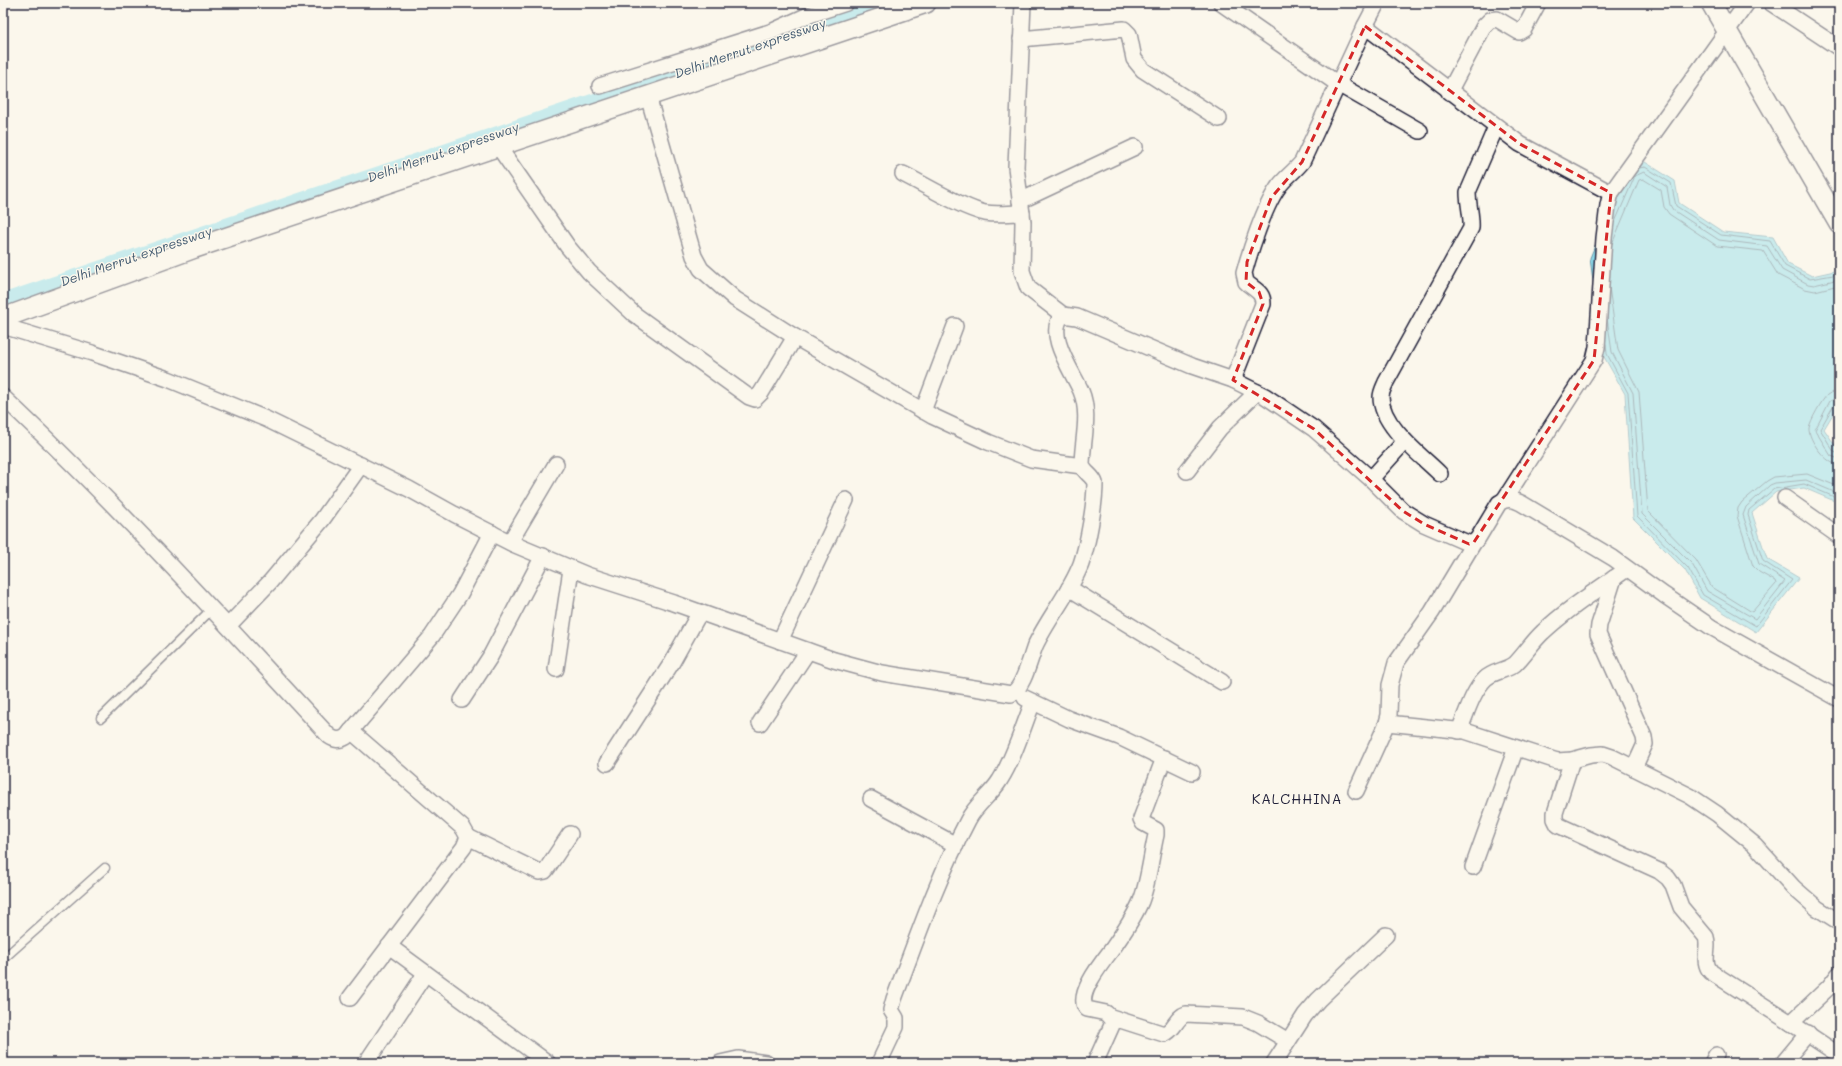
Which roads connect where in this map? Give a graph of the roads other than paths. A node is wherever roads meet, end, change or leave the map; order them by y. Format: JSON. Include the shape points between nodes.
{"nodes":[{"id":1,"x":846,"y":3,"type":"edge"},
{"id":2,"x":926,"y":3,"type":"edge"},
{"id":3,"x":1023,"y":3,"type":"edge"},
{"id":4,"x":1221,"y":3,"type":"edge"},
{"id":5,"x":1377,"y":3,"type":"edge"},
{"id":6,"x":1538,"y":3,"type":"edge"},
{"id":7,"x":1711,"y":3,"type":"edge"},
{"id":8,"x":1747,"y":3,"type":"edge"},
{"id":9,"x":1771,"y":3,"type":"edge"},
{"id":10,"x":1364,"y":26,"type":"junction"},
{"id":11,"x":1728,"y":32,"type":"junction"},
{"id":12,"x":1021,"y":39,"type":"junction"},
{"id":13,"x":1839,"y":48,"type":"edge"},
{"id":14,"x":1338,"y":84,"type":"junction"},
{"id":15,"x":600,"y":86,"type":"dead end"},
{"id":16,"x":1449,"y":92,"type":"junction"},
{"id":17,"x":648,"y":96,"type":"junction"},
{"id":18,"x":1219,"y":119,"type":"dead end"},
{"id":19,"x":1496,"y":127,"type":"junction"},
{"id":20,"x":1420,"y":131,"type":"dead end"},
{"id":21,"x":498,"y":146,"type":"junction"},
{"id":22,"x":1135,"y":147,"type":"dead end"},
{"id":23,"x":903,"y":174,"type":"dead end"},
{"id":24,"x":1611,"y":193,"type":"junction"},
{"id":25,"x":1021,"y":207,"type":"junction"},
{"id":26,"x":1839,"y":224,"type":"edge"},
{"id":27,"x":1063,"y":315,"type":"junction"},
{"id":28,"x":3,"y":318,"type":"edge"},
{"id":29,"x":3,"y":326,"type":"edge"},
{"id":30,"x":955,"y":326,"type":"dead end"},
{"id":31,"x":795,"y":337,"type":"junction"},
{"id":32,"x":1232,"y":380,"type":"junction"},
{"id":33,"x":1257,"y":392,"type":"junction"},
{"id":34,"x":3,"y":397,"type":"edge"},
{"id":35,"x":923,"y":411,"type":"junction"},
{"id":36,"x":1405,"y":440,"type":"junction"},
{"id":37,"x":556,"y":464,"type":"dead end"},
{"id":38,"x":361,"y":465,"type":"junction"},
{"id":39,"x":1082,"y":466,"type":"junction"},
{"id":40,"x":1187,"y":471,"type":"dead end"},
{"id":41,"x":1440,"y":474,"type":"dead end"},
{"id":42,"x":1371,"y":479,"type":"junction"},
{"id":43,"x":1785,"y":498,"type":"dead end"},
{"id":44,"x":846,"y":500,"type":"dead end"},
{"id":45,"x":1504,"y":500,"type":"junction"},
{"id":46,"x":492,"y":533,"type":"junction"},
{"id":47,"x":1839,"y":536,"type":"edge"},
{"id":48,"x":510,"y":542,"type":"junction"},
{"id":49,"x":1474,"y":542,"type":"junction"},
{"id":50,"x":543,"y":556,"type":"junction"},
{"id":51,"x":571,"y":569,"type":"junction"},
{"id":52,"x":1627,"y":569,"type":"junction"},
{"id":53,"x":1614,"y":578,"type":"junction"},
{"id":54,"x":1069,"y":588,"type":"junction"},
{"id":55,"x":212,"y":609,"type":"junction"},
{"id":56,"x":700,"y":612,"type":"junction"},
{"id":57,"x":228,"y":626,"type":"junction"},
{"id":58,"x":780,"y":640,"type":"junction"},
{"id":59,"x":808,"y":651,"type":"junction"},
{"id":60,"x":556,"y":669,"type":"dead end"},
{"id":61,"x":1222,"y":682,"type":"dead end"},
{"id":62,"x":1014,"y":692,"type":"junction"},
{"id":63,"x":1839,"y":699,"type":"edge"},
{"id":64,"x":462,"y":700,"type":"dead end"},
{"id":65,"x":1033,"y":702,"type":"junction"},
{"id":66,"x":101,"y":718,"type":"dead end"},
{"id":67,"x":760,"y":723,"type":"dead end"},
{"id":68,"x":1387,"y":723,"type":"junction"},
{"id":69,"x":352,"y":731,"type":"junction"},
{"id":70,"x":1459,"y":731,"type":"junction"},
{"id":71,"x":1516,"y":748,"type":"junction"},
{"id":72,"x":1164,"y":758,"type":"junction"},
{"id":73,"x":1572,"y":760,"type":"junction"},
{"id":74,"x":607,"y":763,"type":"dead end"},
{"id":75,"x":1634,"y":768,"type":"junction"},
{"id":76,"x":1192,"y":772,"type":"dead end"},
{"id":77,"x":1356,"y":791,"type":"dead end"},
{"id":78,"x":871,"y":799,"type":"dead end"},
{"id":79,"x":570,"y":834,"type":"dead end"},
{"id":80,"x":468,"y":838,"type":"junction"},
{"id":81,"x":956,"y":845,"type":"junction"},
{"id":82,"x":1473,"y":867,"type":"dead end"},
{"id":83,"x":105,"y":868,"type":"dead end"},
{"id":84,"x":1839,"y":922,"type":"edge"},
{"id":85,"x":1386,"y":935,"type":"dead end"},
{"id":86,"x":389,"y":946,"type":"junction"},
{"id":87,"x":3,"y":959,"type":"edge"},
{"id":88,"x":425,"y":974,"type":"junction"},
{"id":89,"x":1839,"y":974,"type":"edge"},
{"id":90,"x":350,"y":998,"type":"dead end"},
{"id":91,"x":1111,"y":1017,"type":"junction"},
{"id":92,"x":1791,"y":1022,"type":"junction"},
{"id":93,"x":1808,"y":1033,"type":"junction"},
{"id":94,"x":1288,"y":1041,"type":"junction"},
{"id":95,"x":1839,"y":1056,"type":"edge"},
{"id":96,"x":366,"y":1063,"type":"edge"},
{"id":97,"x":548,"y":1063,"type":"edge"},
{"id":98,"x":720,"y":1063,"type":"edge"},
{"id":99,"x":766,"y":1063,"type":"edge"},
{"id":100,"x":879,"y":1063,"type":"edge"},
{"id":101,"x":1095,"y":1063,"type":"edge"},
{"id":102,"x":1274,"y":1063,"type":"edge"},
{"id":103,"x":1783,"y":1063,"type":"edge"}],
"edges":[{"from":1,"to":15,"type":"street","via":[[806,16],[773,32]]},
{"from":2,"to":17,"type":"street"},
{"from":3,"to":12,"type":"street"},
{"from":4,"to":14,"type":"street"},
{"from":5,"to":10,"type":"street"},
{"from":6,"to":16,"type":"street","via":[[1524,29],[1518,32],[1497,19],[1490,20],[1484,26]]},
{"from":7,"to":11,"type":"street"},
{"from":8,"to":11,"type":"street"},
{"from":9,"to":13,"type":"street"},
{"from":10,"to":14,"type":"street"},
{"from":10,"to":16,"type":"street"},
{"from":11,"to":24,"type":"street"},
{"from":11,"to":26,"type":"street"},
{"from":12,"to":18,"type":"street","via":[[1124,29],[1129,34],[1134,59],[1142,70]]},
{"from":12,"to":25,"type":"street","via":[[1016,168]]},
{"from":14,"to":20,"type":"street"},
{"from":14,"to":32,"type":"street","via":[[1302,162],[1280,184],[1271,198],[1247,262],[1244,273],[1246,282],[1263,297],[1263,304]]},
{"from":16,"to":19,"type":"street"},
{"from":17,"to":21,"type":"street"},
{"from":17,"to":31,"type":"street","via":[[689,242],[701,269],[735,299]]},
{"from":19,"to":24,"type":"street","via":[[1520,144]]},
{"from":19,"to":36,"type":"street","via":[[1468,192],[1471,228],[1382,390],[1382,404],[1386,416]]},
{"from":21,"to":28,"type":"street","via":[[195,248]]},
{"from":21,"to":31,"type":"street","via":[[568,247],[589,272],[634,314],[749,397],[755,398],[761,393]]},
{"from":22,"to":25,"type":"street"},
{"from":23,"to":25,"type":"street","via":[[978,211],[994,214]]},
{"from":24,"to":45,"type":"street","via":[[1604,238],[1594,360]]},
{"from":25,"to":27,"type":"street","via":[[1024,282],[1035,295]]},
{"from":27,"to":32,"type":"street","via":[[1077,317],[1192,366]]},
{"from":27,"to":39,"type":"street","via":[[1057,328],[1061,351],[1081,390],[1085,404]]},
{"from":29,"to":38,"type":"street","via":[[168,379],[266,419]]},
{"from":30,"to":35,"type":"street"},
{"from":31,"to":35,"type":"street"},
{"from":32,"to":33,"type":"street"},
{"from":33,"to":40,"type":"street","via":[[1220,428]]},
{"from":33,"to":42,"type":"street","via":[[1314,429]]},
{"from":34,"to":55,"type":"street"},
{"from":35,"to":39,"type":"street","via":[[954,427],[1031,459]]},
{"from":36,"to":41,"type":"street"},
{"from":36,"to":42,"type":"street"},
{"from":37,"to":48,"type":"street"},
{"from":38,"to":46,"type":"street"},
{"from":38,"to":57,"type":"street","via":[[322,520],[270,582]]},
{"from":39,"to":54,"type":"street","via":[[1094,479],[1095,488],[1081,563]]},
{"from":42,"to":49,"type":"street","via":[[1403,511],[1469,544]]},
{"from":43,"to":47,"type":"street"},
{"from":44,"to":58,"type":"street"},
{"from":45,"to":49,"type":"street"},
{"from":45,"to":52,"type":"street","via":[[1521,503]]},
{"from":46,"to":48,"type":"street"},
{"from":46,"to":69,"type":"street","via":[[446,616],[413,660]]},
{"from":48,"to":50,"type":"street"},
{"from":49,"to":68,"type":"street","via":[[1432,612],[1396,663],[1390,685],[1390,715]]},
{"from":50,"to":51,"type":"street"},
{"from":50,"to":64,"type":"street","via":[[490,657]]},
{"from":51,"to":56,"type":"street"},
{"from":51,"to":60,"type":"street"},
{"from":52,"to":53,"type":"street"},
{"from":52,"to":63,"type":"street","via":[[1711,627]]},
{"from":53,"to":70,"type":"street","via":[[1543,631],[1514,664],[1484,679]]},
{"from":53,"to":75,"type":"street","via":[[1598,625],[1598,634],[1644,737],[1645,744]]},
{"from":54,"to":61,"type":"street"},
{"from":54,"to":62,"type":"street","via":[[1038,640],[1021,682]]},
{"from":55,"to":57,"type":"street"},
{"from":55,"to":66,"type":"lane"},
{"from":56,"to":58,"type":"street"},
{"from":56,"to":74,"type":"street","via":[[671,664]]},
{"from":57,"to":69,"type":"street","via":[[329,736],[340,740]]},
{"from":58,"to":59,"type":"street"},
{"from":59,"to":62,"type":"street","via":[[882,673],[1005,694]]},
{"from":59,"to":67,"type":"street"},
{"from":62,"to":65,"type":"street"},
{"from":65,"to":72,"type":"street"},
{"from":65,"to":81,"type":"street","via":[[1002,778],[991,794],[974,810]]},
{"from":68,"to":70,"type":"street"},
{"from":68,"to":77,"type":"street"},
{"from":69,"to":80,"type":"street","via":[[463,828]]},
{"from":70,"to":71,"type":"street"},
{"from":71,"to":73,"type":"street","via":[[1557,761]]},
{"from":71,"to":82,"type":"street"},
{"from":72,"to":76,"type":"street"},
{"from":72,"to":91,"type":"street","via":[[1141,819],[1143,823],[1156,830],[1142,899],[1125,930],[1094,975],[1083,998],[1083,1004],[1087,1009],[1106,1013]]},
{"from":73,"to":75,"type":"street","via":[[1603,754]]},
{"from":73,"to":92,"type":"street","via":[[1555,813],[1558,825],[1646,864],[1668,878],[1681,907],[1706,937],[1706,961],[1711,972]]},
{"from":75,"to":84,"type":"street","via":[[1690,796],[1717,814],[1755,845],[1794,888],[1817,908]]},
{"from":78,"to":81,"type":"street"},
{"from":79,"to":80,"type":"street","via":[[548,867],[539,872]]},
{"from":80,"to":86,"type":"street","via":[[464,847]]},
{"from":81,"to":100,"type":"street","via":[[925,914],[894,999],[891,1010],[896,1018],[896,1027]]},
{"from":83,"to":87,"type":"lane"},
{"from":85,"to":94,"type":"street","via":[[1318,1000]]},
{"from":86,"to":88,"type":"street"},
{"from":86,"to":90,"type":"street"},
{"from":88,"to":96,"type":"street"},
{"from":88,"to":97,"type":"street"},
{"from":89,"to":92,"type":"street","via":[[1829,987]]},
{"from":91,"to":94,"type":"street","via":[[1164,1034],[1186,1014],[1243,1017]]},
{"from":91,"to":101,"type":"street","via":[[1112,1025]]},
{"from":92,"to":93,"type":"street"},
{"from":93,"to":95,"type":"street"},
{"from":93,"to":103,"type":"street"},
{"from":94,"to":102,"type":"street"},
{"from":98,"to":99,"type":"street","via":[[738,1059]]}]}
